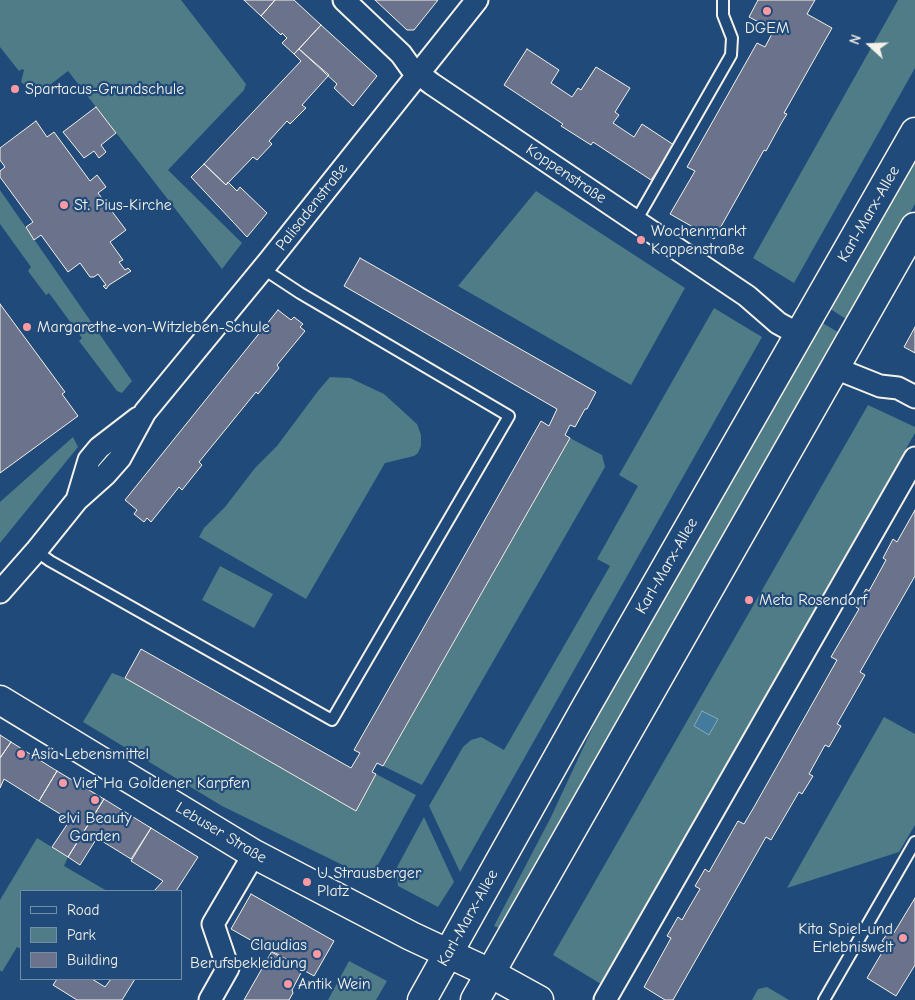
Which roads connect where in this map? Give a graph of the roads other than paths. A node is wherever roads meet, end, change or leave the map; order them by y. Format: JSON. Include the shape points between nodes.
{"nodes":[{"id":1,"x":344,"y":0,"type":"edge"},
{"id":2,"x":477,"y":0,"type":"edge"},
{"id":3,"x":723,"y":0,"type":"edge"},
{"id":4,"x":418,"y":73,"type":"junction"},
{"id":5,"x":915,"y":132,"type":"edge"},
{"id":6,"x":636,"y":221,"type":"junction"},
{"id":7,"x":915,"y":227,"type":"edge"},
{"id":8,"x":262,"y":268,"type":"junction"},
{"id":9,"x":800,"y":335,"type":"junction"},
{"id":10,"x":835,"y":368,"type":"junction"},
{"id":11,"x":915,"y":397,"type":"edge"},
{"id":12,"x":915,"y":458,"type":"edge"},
{"id":13,"x":36,"y":551,"type":"junction"},
{"id":14,"x":0,"y":592,"type":"edge"},
{"id":15,"x":0,"y":700,"type":"edge"},
{"id":16,"x":915,"y":842,"type":"edge"},
{"id":17,"x":254,"y":854,"type":"junction"},
{"id":18,"x":448,"y":954,"type":"junction"},
{"id":19,"x":490,"y":973,"type":"junction"},
{"id":20,"x":210,"y":1000,"type":"edge"},
{"id":21,"x":422,"y":1000,"type":"edge"},
{"id":22,"x":475,"y":1000,"type":"edge"},
{"id":23,"x":540,"y":1000,"type":"edge"},
{"id":24,"x":605,"y":1000,"type":"edge"},
{"id":25,"x":824,"y":1000,"type":"edge"}],
"edges":[{"from":1,"to":4,"type":"street","name":"Koppenstraße"},
{"from":2,"to":4,"type":"street","name":"Palisadenstraße"},
{"from":3,"to":6,"type":"lane","via":[[723,15],[732,38],[732,56]]},
{"from":4,"to":6,"type":"street","name":"Koppenstraße"},
{"from":4,"to":8,"type":"street","name":"Palisadenstraße"},
{"from":5,"to":9,"type":"main road","name":"Karl-Marx-Allee"},
{"from":6,"to":9,"type":"street","name":"Koppenstraße","via":[[747,296],[778,323]]},
{"from":7,"to":10,"type":"main road"},
{"from":8,"to":13,"type":"street","name":"Palisadenstraße","via":[[145,412],[120,458],[76,500]]},
{"from":8,"to":13,"type":"lane","via":[[509,416],[332,720]]},
{"from":9,"to":18,"type":"main road","name":"Karl-Marx-Allee"},
{"from":10,"to":11,"type":"street","via":[[880,386],[898,388]]},
{"from":10,"to":19,"type":"main road"},
{"from":12,"to":24,"type":"street"},
{"from":13,"to":14,"type":"street","name":"Palisadenstraße"},
{"from":15,"to":17,"type":"main road","name":"Lebuser Straße"},
{"from":16,"to":25,"type":"lane"},
{"from":17,"to":18,"type":"main road","name":"Lebuser Straße"},
{"from":17,"to":20,"type":"street","via":[[213,924],[228,968]]},
{"from":18,"to":19,"type":"main road","name":"Lebuser Straße"},
{"from":18,"to":21,"type":"main road","name":"Karl-Marx-Allee"},
{"from":19,"to":22,"type":"main road"},
{"from":19,"to":23,"type":"main road","name":"Lebuser Straße"}]}
